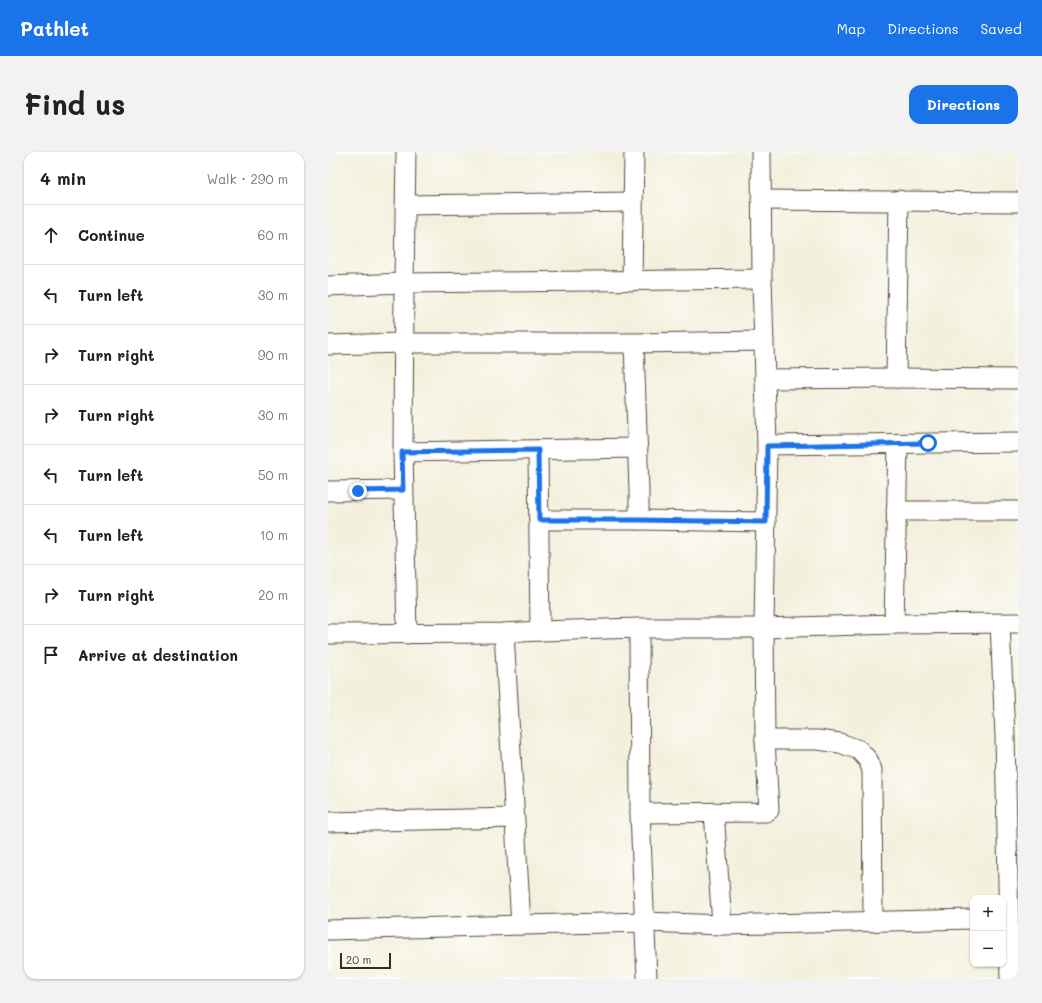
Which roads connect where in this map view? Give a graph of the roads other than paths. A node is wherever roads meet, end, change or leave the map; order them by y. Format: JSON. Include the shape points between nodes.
{"nodes":[{"id":1,"x":406,"y":152,"type":"edge"},
{"id":2,"x":634,"y":152,"type":"edge"},
{"id":3,"x":761,"y":152,"type":"edge"},
{"id":4,"x":761,"y":200,"type":"junction"},
{"id":5,"x":899,"y":200,"type":"junction"},
{"id":6,"x":632,"y":202,"type":"junction"},
{"id":7,"x":1018,"y":202,"type":"edge"},
{"id":8,"x":405,"y":205,"type":"junction"},
{"id":9,"x":762,"y":279,"type":"junction"},
{"id":10,"x":632,"y":281,"type":"junction"},
{"id":11,"x":404,"y":283,"type":"junction"},
{"id":12,"x":328,"y":286,"type":"edge"},
{"id":13,"x":764,"y":341,"type":"junction"},
{"id":14,"x":403,"y":343,"type":"junction"},
{"id":15,"x":634,"y":344,"type":"junction"},
{"id":16,"x":328,"y":345,"type":"edge"},
{"id":17,"x":896,"y":378,"type":"junction"},
{"id":18,"x":765,"y":379,"type":"junction"},
{"id":19,"x":1018,"y":379,"type":"edge"},
{"id":20,"x":1018,"y":442,"type":"edge"},
{"id":21,"x":898,"y":444,"type":"junction"},
{"id":22,"x":767,"y":446,"type":"junction"},
{"id":23,"x":638,"y":448,"type":"junction"},
{"id":24,"x":538,"y":450,"type":"junction"},
{"id":25,"x":402,"y":452,"type":"junction"},
{"id":26,"x":403,"y":490,"type":"junction"},
{"id":27,"x":328,"y":491,"type":"edge"},
{"id":28,"x":896,"y":511,"type":"junction"},
{"id":29,"x":1018,"y":511,"type":"edge"},
{"id":30,"x":539,"y":520,"type":"junction"},
{"id":31,"x":639,"y":520,"type":"junction"},
{"id":32,"x":766,"y":522,"type":"junction"},
{"id":33,"x":894,"y":624,"type":"junction"},
{"id":34,"x":1009,"y":624,"type":"edge"},
{"id":35,"x":639,"y":628,"type":"junction"},
{"id":36,"x":764,"y":628,"type":"junction"},
{"id":37,"x":540,"y":630,"type":"junction"},
{"id":38,"x":504,"y":633,"type":"junction"},
{"id":39,"x":328,"y":634,"type":"edge"},
{"id":40,"x":407,"y":634,"type":"junction"},
{"id":41,"x":765,"y":740,"type":"junction"},
{"id":42,"x":714,"y":812,"type":"junction"},
{"id":43,"x":640,"y":813,"type":"junction"},
{"id":44,"x":514,"y":818,"type":"junction"},
{"id":45,"x":328,"y":822,"type":"edge"},
{"id":46,"x":1009,"y":909,"type":"edge"},
{"id":47,"x":970,"y":919,"type":"edge"},
{"id":48,"x":645,"y":922,"type":"junction"},
{"id":49,"x":873,"y":922,"type":"junction"},
{"id":50,"x":521,"y":924,"type":"junction"},
{"id":51,"x":722,"y":925,"type":"junction"},
{"id":52,"x":328,"y":930,"type":"edge"},
{"id":53,"x":1012,"y":969,"type":"edge"},
{"id":54,"x":647,"y":979,"type":"edge"}],
"edges":[{"from":1,"to":8,"type":"street"},
{"from":2,"to":6,"type":"street"},
{"from":3,"to":4,"type":"street"},
{"from":4,"to":5,"type":"street"},
{"from":4,"to":9,"type":"street"},
{"from":5,"to":7,"type":"street"},
{"from":5,"to":17,"type":"street"},
{"from":6,"to":8,"type":"street"},
{"from":6,"to":10,"type":"street"},
{"from":8,"to":11,"type":"street"},
{"from":9,"to":10,"type":"street"},
{"from":9,"to":13,"type":"street"},
{"from":10,"to":11,"type":"street"},
{"from":11,"to":12,"type":"street"},
{"from":11,"to":14,"type":"street"},
{"from":13,"to":15,"type":"street"},
{"from":13,"to":18,"type":"street"},
{"from":14,"to":15,"type":"street"},
{"from":14,"to":16,"type":"street"},
{"from":14,"to":25,"type":"street"},
{"from":15,"to":23,"type":"street"},
{"from":17,"to":18,"type":"street"},
{"from":17,"to":19,"type":"street"},
{"from":18,"to":22,"type":"street"},
{"from":20,"to":21,"type":"street"},
{"from":21,"to":22,"type":"street"},
{"from":21,"to":28,"type":"street"},
{"from":22,"to":32,"type":"street"},
{"from":23,"to":24,"type":"street"},
{"from":23,"to":31,"type":"street"},
{"from":24,"to":25,"type":"street"},
{"from":24,"to":30,"type":"street"},
{"from":25,"to":26,"type":"street"},
{"from":26,"to":27,"type":"street"},
{"from":26,"to":40,"type":"street"},
{"from":28,"to":29,"type":"street"},
{"from":28,"to":33,"type":"street"},
{"from":30,"to":31,"type":"street"},
{"from":30,"to":37,"type":"street"},
{"from":31,"to":32,"type":"street"},
{"from":32,"to":36,"type":"street"},
{"from":33,"to":34,"type":"street"},
{"from":33,"to":36,"type":"street"},
{"from":34,"to":46,"type":"street","via":[[1004,736]]},
{"from":35,"to":36,"type":"street"},
{"from":35,"to":37,"type":"street"},
{"from":35,"to":43,"type":"street"},
{"from":36,"to":41,"type":"street"},
{"from":37,"to":38,"type":"street"},
{"from":38,"to":40,"type":"street"},
{"from":38,"to":44,"type":"street"},
{"from":39,"to":40,"type":"street"},
{"from":41,"to":42,"type":"street","via":[[769,810]]},
{"from":41,"to":49,"type":"street","via":[[818,740],[840,743],[859,750],[868,760],[872,770]]},
{"from":42,"to":43,"type":"street"},
{"from":42,"to":51,"type":"street"},
{"from":43,"to":48,"type":"street"},
{"from":44,"to":45,"type":"street"},
{"from":44,"to":50,"type":"street"},
{"from":46,"to":53,"type":"street"},
{"from":47,"to":49,"type":"street"},
{"from":48,"to":50,"type":"street"},
{"from":48,"to":51,"type":"street"},
{"from":48,"to":54,"type":"street"},
{"from":49,"to":51,"type":"street"},
{"from":50,"to":52,"type":"street"}]}
